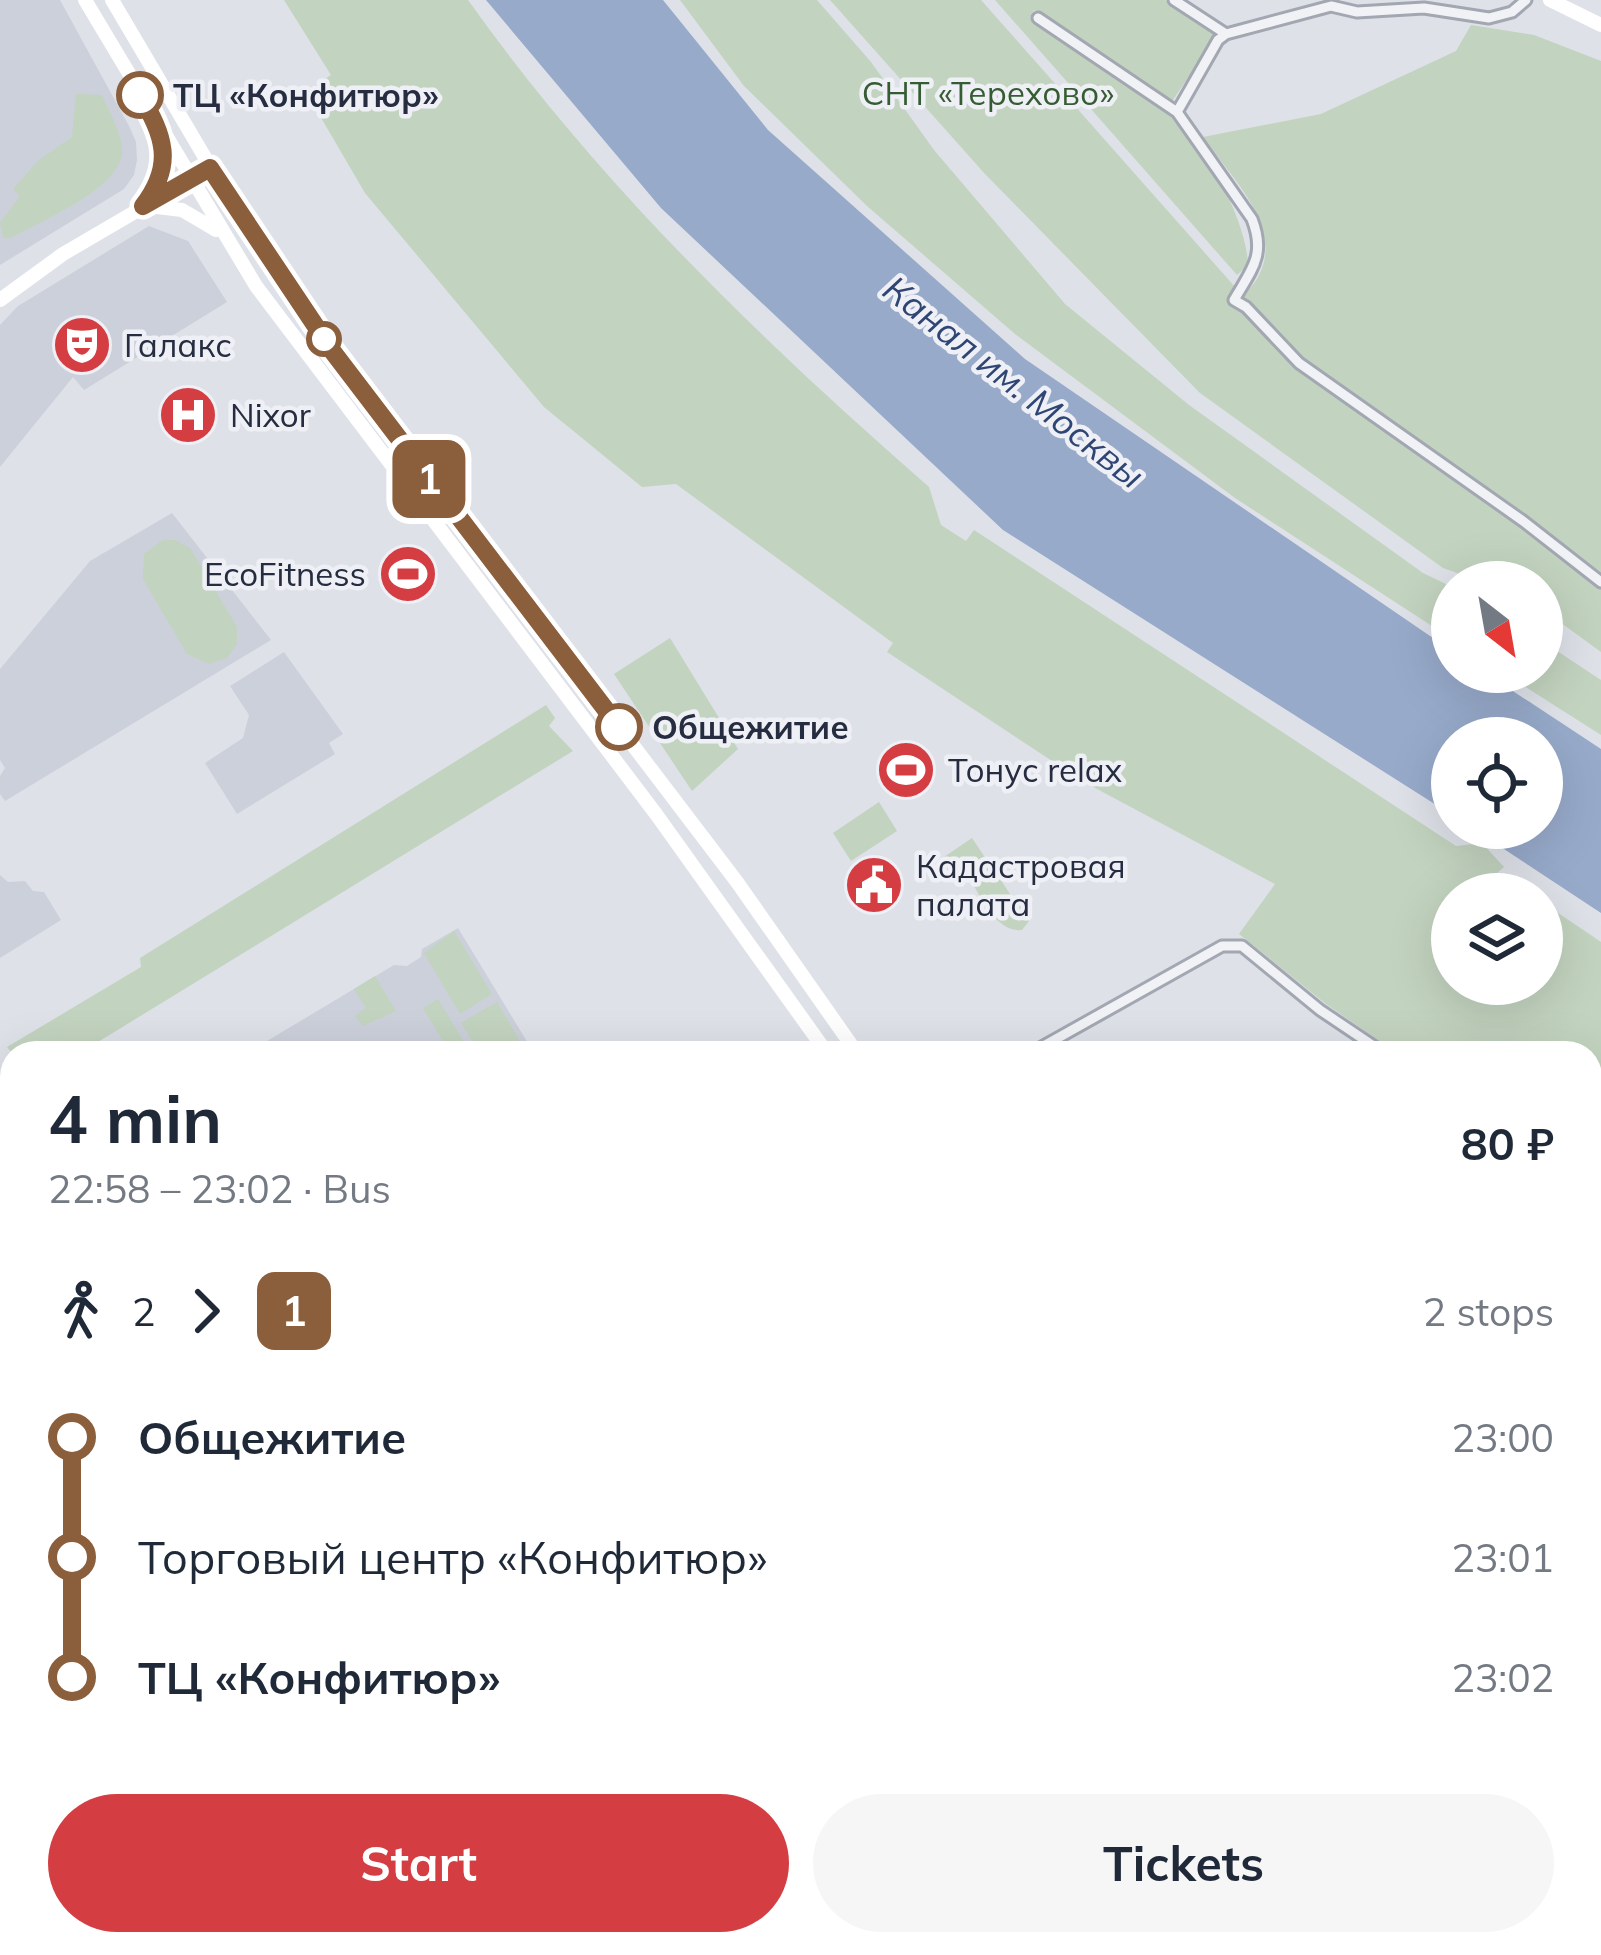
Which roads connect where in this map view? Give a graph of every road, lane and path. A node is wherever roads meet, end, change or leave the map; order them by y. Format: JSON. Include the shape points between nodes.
{"nodes":[{"id":1,"x":85,"y":0,"type":"edge"},
{"id":2,"x":112,"y":0,"type":"edge"},
{"id":3,"x":1174,"y":0,"type":"edge"},
{"id":4,"x":1526,"y":0,"type":"edge"},
{"id":5,"x":1550,"y":0,"type":"edge"},
{"id":6,"x":1425,"y":4,"type":"edge"},
{"id":7,"x":1038,"y":18,"type":"dead end"},
{"id":8,"x":1601,"y":25,"type":"edge"},
{"id":9,"x":1226,"y":34,"type":"junction"},
{"id":10,"x":1178,"y":112,"type":"junction"},
{"id":11,"x":162,"y":133,"type":"junction"},
{"id":12,"x":210,"y":168,"type":"junction"},
{"id":13,"x":190,"y":180,"type":"junction"},
{"id":14,"x":143,"y":206,"type":"junction"},
{"id":15,"x":225,"y":238,"type":"junction"},
{"id":16,"x":0,"y":300,"type":"edge"},
{"id":17,"x":1601,"y":582,"type":"edge"},
{"id":18,"x":819,"y":1041,"type":"edge"},
{"id":19,"x":849,"y":1041,"type":"edge"},
{"id":20,"x":1052,"y":1041,"type":"edge"},
{"id":21,"x":1366,"y":1041,"type":"edge"}],
"edges":[{"from":1,"to":11,"type":"main road"},
{"from":2,"to":12,"type":"main road"},
{"from":3,"to":9,"type":"street"},
{"from":4,"to":6,"type":"street","via":[[1489,19]]},
{"from":5,"to":8,"type":"main road"},
{"from":6,"to":9,"type":"street","via":[[1357,12],[1331,6]]},
{"from":7,"to":10,"type":"street"},
{"from":9,"to":10,"type":"street"},
{"from":10,"to":17,"type":"street","via":[[1260,238],[1234,300],[1282,350]]},
{"from":11,"to":13,"type":"main road"},
{"from":11,"to":14,"type":"main road","via":[[160,179]]},
{"from":12,"to":13,"type":"main road"},
{"from":12,"to":19,"type":"main road","via":[[333,352]]},
{"from":13,"to":14,"type":"main road"},
{"from":13,"to":15,"type":"main road"},
{"from":14,"to":15,"type":"main road","via":[[182,210]]},
{"from":14,"to":16,"type":"main road"},
{"from":15,"to":18,"type":"main road"},
{"from":20,"to":21,"type":"street","via":[[1231,945]]}]}
